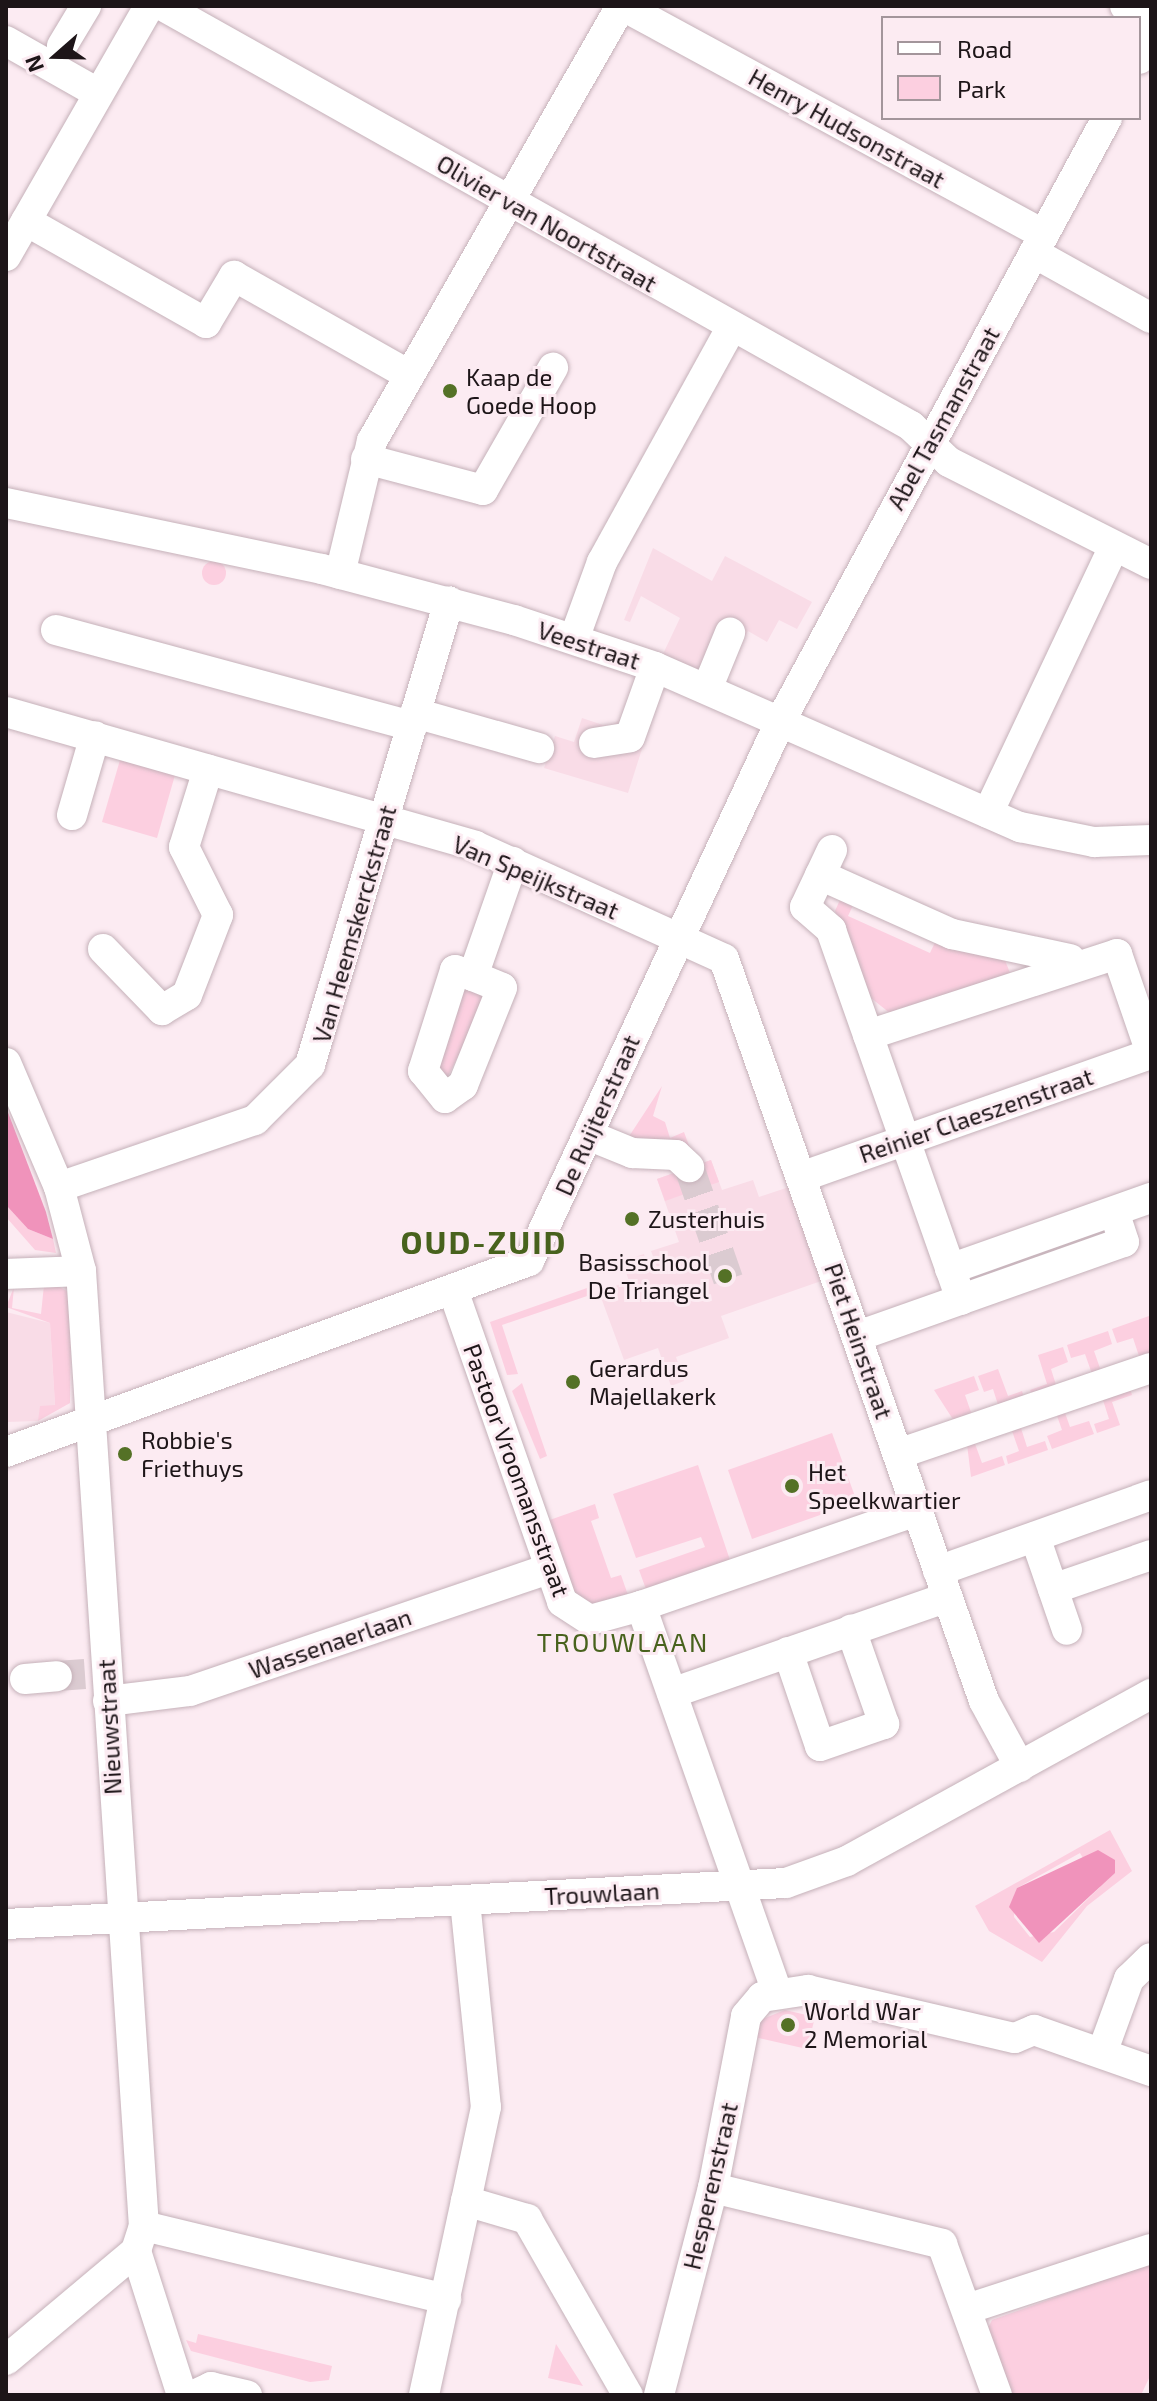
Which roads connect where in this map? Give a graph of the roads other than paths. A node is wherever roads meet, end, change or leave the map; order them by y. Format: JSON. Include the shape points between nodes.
{"nodes":[{"id":1,"x":86,"y":6,"type":"edge"},
{"id":2,"x":149,"y":6,"type":"edge"},
{"id":3,"x":163,"y":6,"type":"edge"},
{"id":4,"x":622,"y":6,"type":"edge"},
{"id":5,"x":1125,"y":6,"type":"edge"},
{"id":6,"x":654,"y":13,"type":"edge"},
{"id":7,"x":1151,"y":22,"type":"edge"},
{"id":8,"x":1151,"y":36,"type":"edge"},
{"id":9,"x":6,"y":41,"type":"edge"},
{"id":10,"x":62,"y":46,"type":"dead end"},
{"id":11,"x":1141,"y":55,"type":"edge"},
{"id":12,"x":98,"y":93,"type":"junction"},
{"id":13,"x":1106,"y":120,"type":"edge"},
{"id":14,"x":508,"y":201,"type":"junction"},
{"id":15,"x":26,"y":221,"type":"junction"},
{"id":16,"x":1039,"y":244,"type":"junction"},
{"id":17,"x":6,"y":256,"type":"edge"},
{"id":18,"x":1151,"y":318,"type":"edge"},
{"id":19,"x":731,"y":328,"type":"junction"},
{"id":20,"x":553,"y":368,"type":"dead end"},
{"id":21,"x":407,"y":374,"type":"junction"},
{"id":22,"x":930,"y":442,"type":"junction"},
{"id":23,"x":366,"y":459,"type":"junction"},
{"id":24,"x":6,"y":503,"type":"edge"},
{"id":25,"x":1114,"y":547,"type":"junction"},
{"id":26,"x":1151,"y":564,"type":"edge"},
{"id":27,"x":340,"y":574,"type":"junction"},
{"id":28,"x":449,"y":601,"type":"junction"},
{"id":29,"x":56,"y":630,"type":"dead end"},
{"id":30,"x":730,"y":633,"type":"dead end"},
{"id":31,"x":574,"y":639,"type":"junction"},
{"id":32,"x":655,"y":667,"type":"junction"},
{"id":33,"x":707,"y":689,"type":"junction"},
{"id":34,"x":6,"y":712,"type":"edge"},
{"id":35,"x":413,"y":720,"type":"junction"},
{"id":36,"x":781,"y":720,"type":"junction"},
{"id":37,"x":95,"y":736,"type":"junction"},
{"id":38,"x":594,"y":743,"type":"dead end"},
{"id":39,"x":539,"y":748,"type":"dead end"},
{"id":40,"x":208,"y":770,"type":"junction"},
{"id":41,"x":988,"y":813,"type":"junction"},
{"id":42,"x":72,"y":815,"type":"dead end"},
{"id":43,"x":380,"y":822,"type":"junction"},
{"id":44,"x":1151,"y":840,"type":"edge"},
{"id":45,"x":513,"y":862,"type":"junction"},
{"id":46,"x":677,"y":938,"type":"junction"},
{"id":47,"x":103,"y":949,"type":"dead end"},
{"id":48,"x":1085,"y":959,"type":"junction"},
{"id":49,"x":473,"y":976,"type":"dead end"},
{"id":50,"x":868,"y":1035,"type":"junction"},
{"id":51,"x":1151,"y":1054,"type":"edge"},
{"id":52,"x":6,"y":1063,"type":"edge"},
{"id":53,"x":588,"y":1135,"type":"junction"},
{"id":54,"x":905,"y":1140,"type":"junction"},
{"id":55,"x":689,"y":1167,"type":"dead end"},
{"id":56,"x":801,"y":1177,"type":"junction"},
{"id":57,"x":59,"y":1187,"type":"junction"},
{"id":58,"x":1151,"y":1198,"type":"edge"},
{"id":59,"x":1114,"y":1212,"type":"junction"},
{"id":60,"x":6,"y":1253,"type":"edge"},
{"id":61,"x":950,"y":1269,"type":"junction"},
{"id":62,"x":81,"y":1271,"type":"junction"},
{"id":63,"x":16,"y":1276,"type":"edge"},
{"id":64,"x":454,"y":1293,"type":"junction"},
{"id":65,"x":961,"y":1300,"type":"junction"},
{"id":66,"x":858,"y":1336,"type":"junction"},
{"id":67,"x":1151,"y":1368,"type":"edge"},
{"id":68,"x":876,"y":1390,"type":"junction"},
{"id":69,"x":90,"y":1421,"type":"junction"},
{"id":70,"x":6,"y":1452,"type":"edge"},
{"id":71,"x":898,"y":1454,"type":"junction"},
{"id":72,"x":1150,"y":1500,"type":"edge"},
{"id":73,"x":908,"y":1514,"type":"junction"},
{"id":74,"x":1035,"y":1537,"type":"junction"},
{"id":75,"x":1151,"y":1555,"type":"edge"},
{"id":76,"x":549,"y":1569,"type":"junction"},
{"id":77,"x":943,"y":1584,"type":"junction"},
{"id":78,"x":1053,"y":1589,"type":"junction"},
{"id":79,"x":641,"y":1606,"type":"junction"},
{"id":80,"x":851,"y":1630,"type":"junction"},
{"id":81,"x":1067,"y":1630,"type":"dead end"},
{"id":82,"x":788,"y":1652,"type":"junction"},
{"id":83,"x":25,"y":1679,"type":"dead end"},
{"id":84,"x":89,"y":1681,"type":"junction"},
{"id":85,"x":672,"y":1693,"type":"junction"},
{"id":86,"x":1151,"y":1694,"type":"edge"},
{"id":87,"x":1020,"y":1767,"type":"junction"},
{"id":88,"x":739,"y":1886,"type":"junction"},
{"id":89,"x":465,"y":1901,"type":"junction"},
{"id":90,"x":120,"y":1919,"type":"junction"},
{"id":91,"x":6,"y":1924,"type":"edge"},
{"id":92,"x":1151,"y":1958,"type":"edge"},
{"id":93,"x":776,"y":1990,"type":"junction"},
{"id":94,"x":1102,"y":2053,"type":"junction"},
{"id":95,"x":1151,"y":2071,"type":"edge"},
{"id":96,"x":713,"y":2188,"type":"junction"},
{"id":97,"x":466,"y":2201,"type":"junction"},
{"id":98,"x":140,"y":2238,"type":"junction"},
{"id":99,"x":1151,"y":2249,"type":"edge"},
{"id":100,"x":446,"y":2299,"type":"junction"},
{"id":101,"x":970,"y":2308,"type":"junction"},
{"id":102,"x":6,"y":2360,"type":"edge"},
{"id":103,"x":182,"y":2395,"type":"edge"},
{"id":104,"x":194,"y":2395,"type":"edge"},
{"id":105,"x":247,"y":2395,"type":"edge"},
{"id":106,"x":424,"y":2395,"type":"edge"},
{"id":107,"x":628,"y":2395,"type":"edge"},
{"id":108,"x":659,"y":2395,"type":"edge"},
{"id":109,"x":997,"y":2395,"type":"edge"}],
"edges":[{"from":1,"to":10,"type":"street"},
{"from":2,"to":12,"type":"street"},
{"from":3,"to":14,"type":"street","name":"Olivier van Noortstraat"},
{"from":4,"to":6,"type":"street","name":"Henry Hudsonstraat"},
{"from":4,"to":14,"type":"street"},
{"from":5,"to":7,"type":"street"},
{"from":6,"to":16,"type":"street","name":"Henry Hudsonstraat"},
{"from":8,"to":11,"type":"street"},
{"from":9,"to":12,"type":"street"},
{"from":12,"to":15,"type":"street"},
{"from":13,"to":16,"type":"street","name":"Abel Tasmanstraat"},
{"from":14,"to":19,"type":"street","name":"Olivier van Noortstraat"},
{"from":14,"to":21,"type":"street"},
{"from":15,"to":17,"type":"street"},
{"from":15,"to":21,"type":"street","via":[[206,323],[234,276]]},
{"from":16,"to":18,"type":"street","name":"Henry Hudsonstraat"},
{"from":16,"to":22,"type":"street","name":"Abel Tasmanstraat"},
{"from":19,"to":22,"type":"street","name":"Olivier van Noortstraat"},
{"from":19,"to":31,"type":"street","via":[[602,562]]},
{"from":20,"to":23,"type":"street","via":[[483,490]]},
{"from":21,"to":23,"type":"street"},
{"from":22,"to":25,"type":"street","name":"Olivier van Noortstraat","via":[[949,462]]},
{"from":22,"to":36,"type":"street","name":"Abel Tasmanstraat"},
{"from":23,"to":27,"type":"street"},
{"from":24,"to":27,"type":"street","name":"Veestraat"},
{"from":25,"to":26,"type":"street","name":"Olivier van Noortstraat"},
{"from":25,"to":41,"type":"street"},
{"from":27,"to":28,"type":"street","name":"Veestraat"},
{"from":28,"to":31,"type":"street","name":"Veestraat"},
{"from":28,"to":35,"type":"street","name":"Van Heemskerckstraat"},
{"from":29,"to":35,"type":"street"},
{"from":30,"to":33,"type":"street"},
{"from":31,"to":32,"type":"street","name":"Veestraat"},
{"from":32,"to":33,"type":"street","name":"Veestraat"},
{"from":32,"to":38,"type":"street","via":[[630,737]]},
{"from":33,"to":36,"type":"street","name":"Veestraat"},
{"from":34,"to":37,"type":"street","name":"Van Speijkstraat"},
{"from":35,"to":39,"type":"street"},
{"from":35,"to":43,"type":"street","name":"Van Heemskerckstraat"},
{"from":36,"to":41,"type":"street","name":"Veestraat"},
{"from":36,"to":46,"type":"street","name":"De Ruijterstraat"},
{"from":37,"to":40,"type":"street","name":"Van Speijkstraat"},
{"from":37,"to":42,"type":"street"},
{"from":40,"to":43,"type":"street","name":"Van Speijkstraat"},
{"from":40,"to":47,"type":"street","via":[[184,847],[218,915],[187,995],[162,1010]]},
{"from":41,"to":44,"type":"street","name":"Veestraat","via":[[1066,839]]},
{"from":43,"to":45,"type":"street","name":"Van Speijkstraat"},
{"from":43,"to":57,"type":"street","name":"Van Heemskerckstraat","via":[[308,1068],[255,1120]]},
{"from":45,"to":46,"type":"street","name":"Van Speijkstraat"},
{"from":45,"to":49,"type":"street"},
{"from":46,"to":53,"type":"street","name":"De Ruijterstraat"},
{"from":46,"to":56,"type":"street","name":"Piet Heinstraat","via":[[726,962]]},
{"from":48,"to":50,"type":"street"},
{"from":48,"to":50,"type":"street","via":[[1020,954],[952,934],[826,862],[805,907],[831,930]]},
{"from":48,"to":51,"type":"street","via":[[1117,954]]},
{"from":50,"to":54,"type":"street"},
{"from":51,"to":54,"type":"street","name":"Reinier Claeszenstraat"},
{"from":52,"to":57,"type":"street","name":"Nieuwstraat"},
{"from":53,"to":55,"type":"street","via":[[632,1153],[676,1155]]},
{"from":53,"to":64,"type":"street","name":"De Ruijterstraat","via":[[529,1261]]},
{"from":54,"to":56,"type":"street","name":"Reinier Claeszenstraat"},
{"from":54,"to":61,"type":"street"},
{"from":56,"to":66,"type":"street","name":"Piet Heinstraat"},
{"from":57,"to":62,"type":"street","name":"Nieuwstraat"},
{"from":58,"to":59,"type":"street"},
{"from":59,"to":61,"type":"street"},
{"from":59,"to":65,"type":"street","via":[[1124,1242]]},
{"from":60,"to":63,"type":"street"},
{"from":61,"to":65,"type":"street"},
{"from":62,"to":63,"type":"street"},
{"from":62,"to":69,"type":"street","name":"Nieuwstraat"},
{"from":64,"to":69,"type":"street","name":"De Ruijterstraat"},
{"from":64,"to":76,"type":"street","name":"Pastoor Vroomansstraat"},
{"from":65,"to":66,"type":"street"},
{"from":66,"to":68,"type":"street","name":"Piet Heinstraat"},
{"from":67,"to":71,"type":"street"},
{"from":68,"to":71,"type":"street","name":"Piet Heinstraat"},
{"from":68,"to":73,"type":"street","via":[[863,1415]]},
{"from":69,"to":70,"type":"street","name":"De Ruijterstraat"},
{"from":69,"to":84,"type":"street","name":"Nieuwstraat"},
{"from":71,"to":73,"type":"street","name":"Piet Heinstraat"},
{"from":72,"to":74,"type":"street"},
{"from":73,"to":77,"type":"street","name":"Piet Heinstraat"},
{"from":73,"to":79,"type":"street"},
{"from":74,"to":77,"type":"street"},
{"from":74,"to":78,"type":"street"},
{"from":75,"to":78,"type":"street"},
{"from":76,"to":79,"type":"street","name":"Pastoor Vroomansstraat","via":[[577,1618],[598,1620]]},
{"from":76,"to":84,"type":"street","name":"Wassenaerlaan","via":[[190,1691]]},
{"from":77,"to":80,"type":"street"},
{"from":77,"to":87,"type":"street","name":"Piet Heinstraat","via":[[984,1701]]},
{"from":78,"to":81,"type":"street"},
{"from":79,"to":85,"type":"street"},
{"from":80,"to":82,"type":"street"},
{"from":80,"to":82,"type":"street","via":[[884,1724],[820,1746]]},
{"from":82,"to":85,"type":"street"},
{"from":83,"to":84,"type":"street","name":"Wassenaerlaan"},
{"from":84,"to":90,"type":"street","name":"Nieuwstraat"},
{"from":85,"to":88,"type":"street"},
{"from":86,"to":87,"type":"street","name":"Trouwlaan"},
{"from":87,"to":88,"type":"street","name":"Trouwlaan","via":[[823,1872]]},
{"from":88,"to":89,"type":"street","name":"Trouwlaan"},
{"from":88,"to":93,"type":"street"},
{"from":89,"to":90,"type":"street","name":"Trouwlaan"},
{"from":89,"to":97,"type":"street","via":[[486,2107]]},
{"from":90,"to":91,"type":"street","name":"Trouwlaan"},
{"from":90,"to":98,"type":"street","name":"Nieuwstraat"},
{"from":92,"to":94,"type":"street","via":[[1129,1979]]},
{"from":93,"to":94,"type":"street","via":[[808,1990],[1015,2038],[1034,2030]]},
{"from":93,"to":96,"type":"street","name":"Hesperenstraat","via":[[746,2016]]},
{"from":94,"to":95,"type":"street"},
{"from":96,"to":101,"type":"street","via":[[942,2244]]},
{"from":96,"to":108,"type":"street","name":"Hesperenstraat"},
{"from":97,"to":100,"type":"street"},
{"from":97,"to":107,"type":"street","via":[[527,2219]]},
{"from":98,"to":100,"type":"street"},
{"from":98,"to":102,"type":"street"},
{"from":98,"to":103,"type":"street","name":"Nieuwstraat"},
{"from":99,"to":101,"type":"street"},
{"from":100,"to":106,"type":"street"},
{"from":101,"to":109,"type":"street"},
{"from":104,"to":105,"type":"street","via":[[211,2387]]}]}
